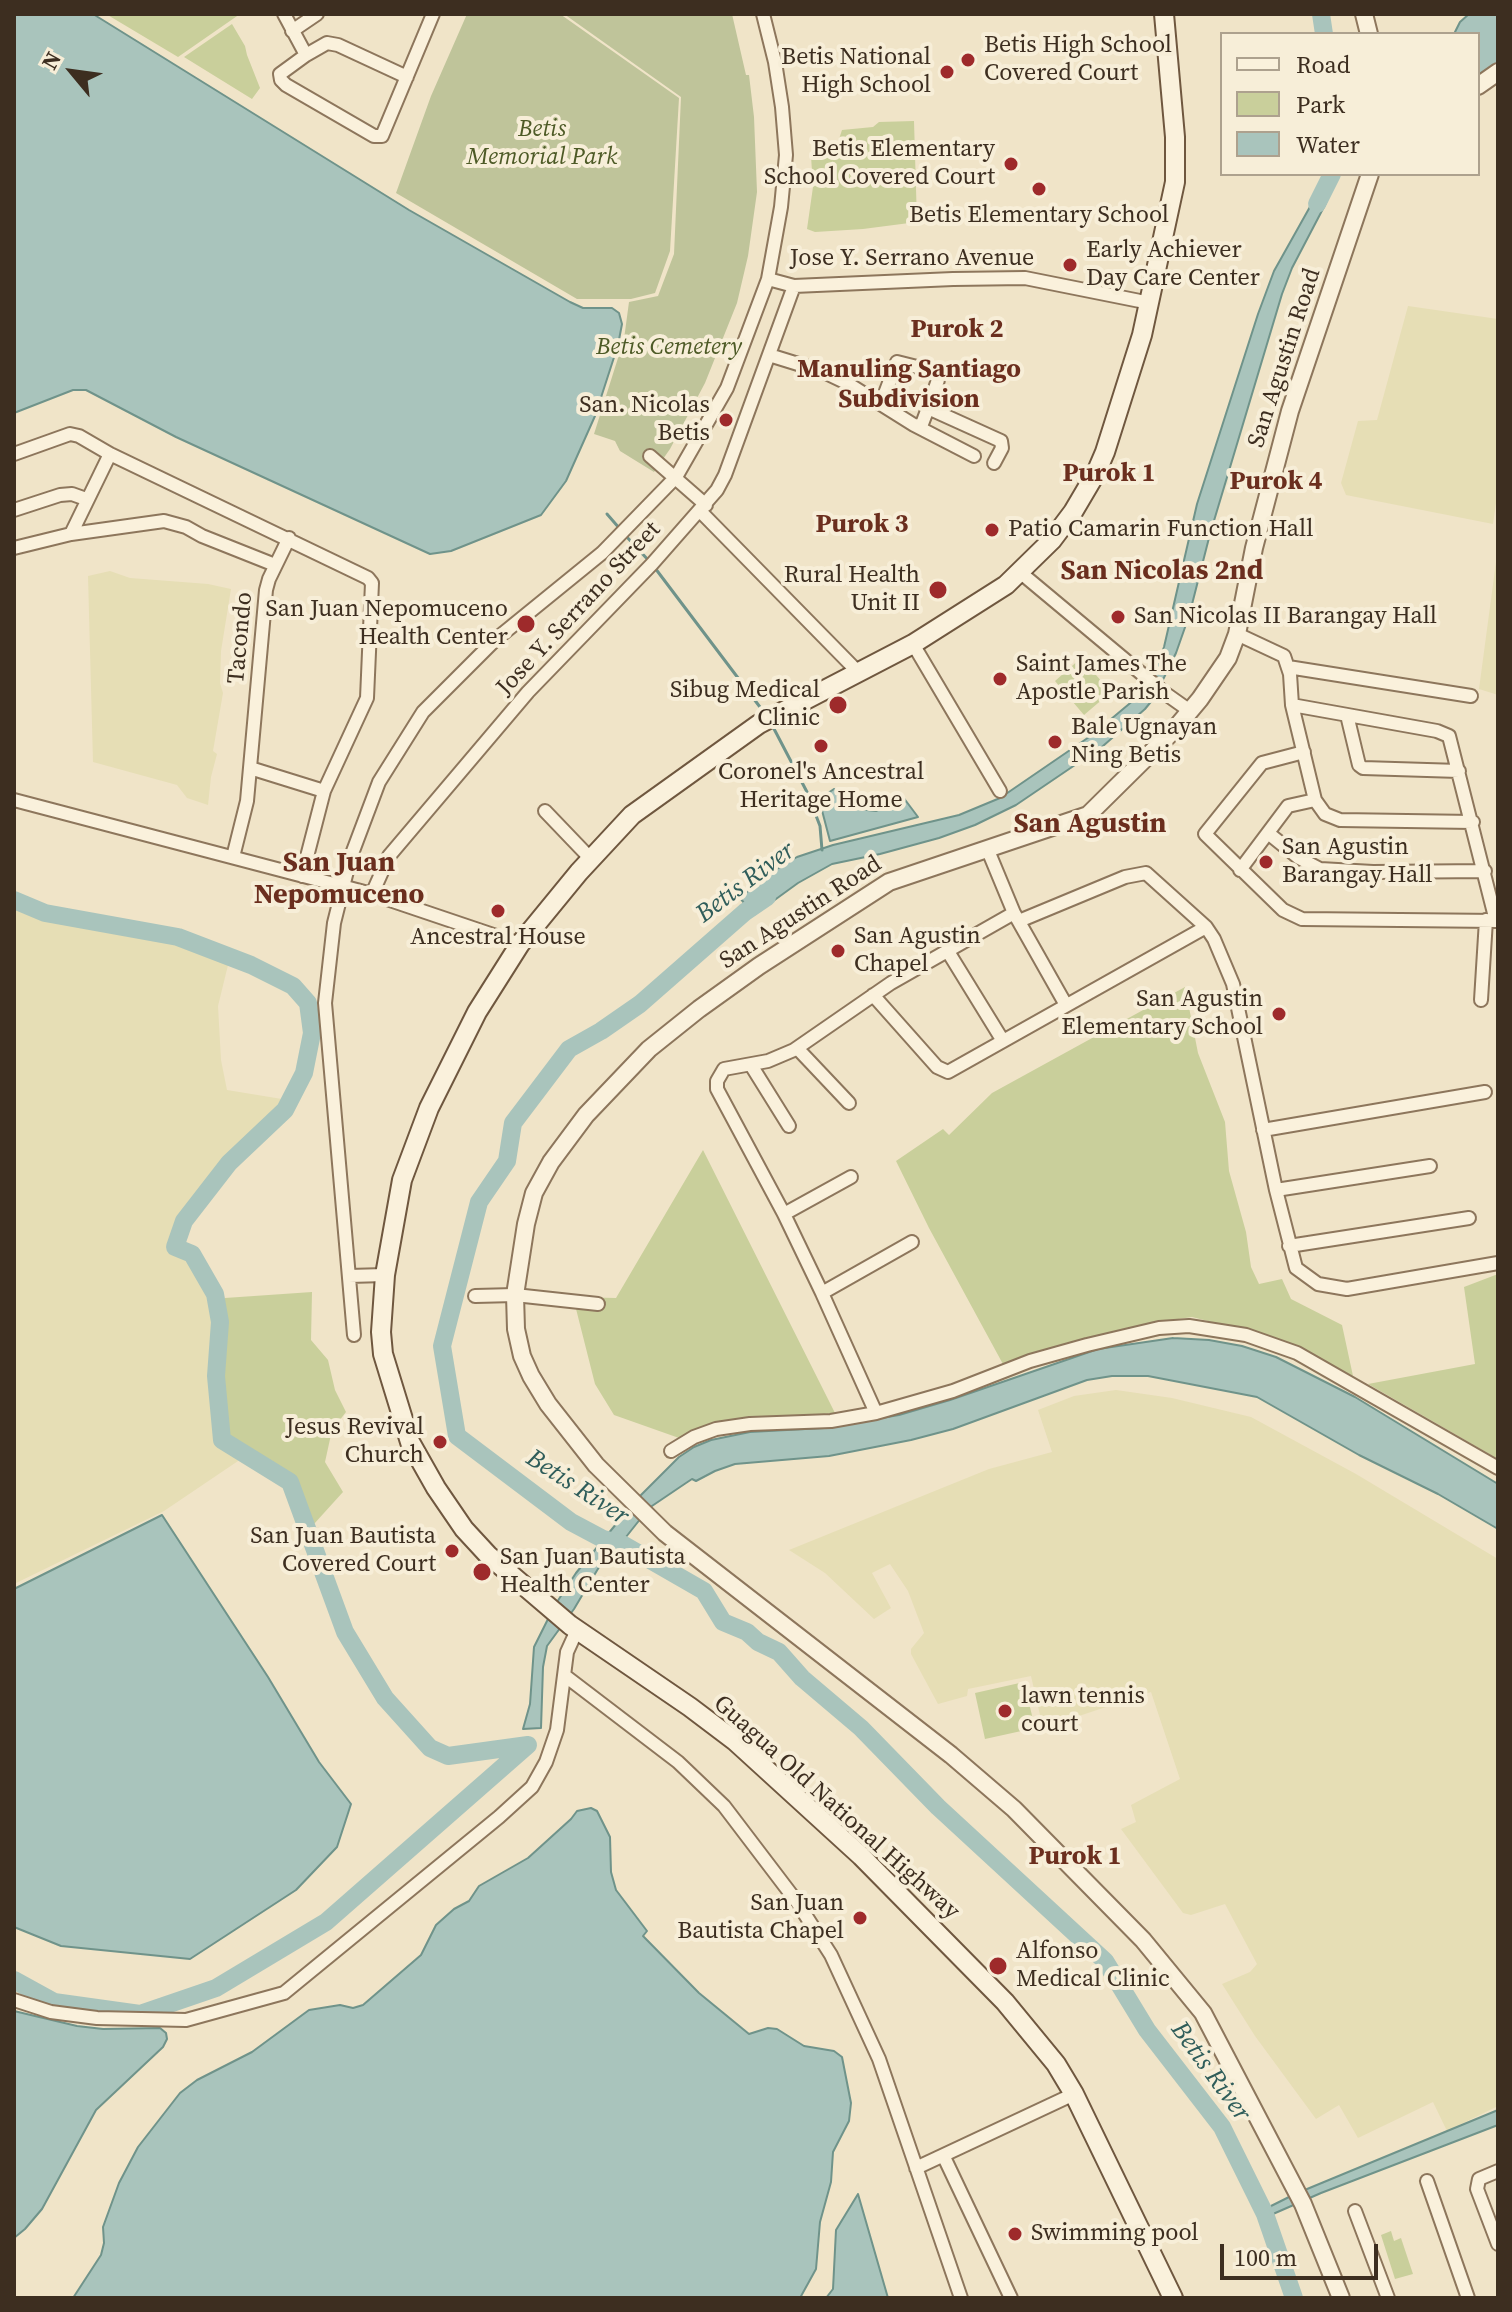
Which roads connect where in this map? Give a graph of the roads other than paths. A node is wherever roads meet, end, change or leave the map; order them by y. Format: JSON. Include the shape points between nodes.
{"nodes":[{"id":1,"x":284,"y":14,"type":"edge"},
{"id":2,"x":317,"y":14,"type":"edge"},
{"id":3,"x":433,"y":14,"type":"edge"},
{"id":4,"x":763,"y":14,"type":"edge"},
{"id":5,"x":1164,"y":14,"type":"edge"},
{"id":6,"x":292,"y":31,"type":"junction"},
{"id":7,"x":306,"y":55,"type":"junction"},
{"id":8,"x":1498,"y":72,"type":"edge"},
{"id":9,"x":407,"y":77,"type":"junction"},
{"id":10,"x":1480,"y":85,"type":"edge"},
{"id":11,"x":1369,"y":176,"type":"edge"},
{"id":12,"x":768,"y":279,"type":"junction"},
{"id":13,"x":794,"y":286,"type":"junction"},
{"id":14,"x":1150,"y":303,"type":"junction"},
{"id":15,"x":769,"y":355,"type":"junction"},
{"id":16,"x":881,"y":404,"type":"junction"},
{"id":17,"x":928,"y":408,"type":"junction"},
{"id":18,"x":918,"y":425,"type":"junction"},
{"id":19,"x":14,"y":454,"type":"edge"},
{"id":20,"x":110,"y":454,"type":"junction"},
{"id":21,"x":650,"y":456,"type":"dead end"},
{"id":22,"x":974,"y":456,"type":"dead end"},
{"id":23,"x":994,"y":463,"type":"dead end"},
{"id":24,"x":676,"y":477,"type":"junction"},
{"id":25,"x":86,"y":499,"type":"junction"},
{"id":26,"x":703,"y":508,"type":"junction"},
{"id":27,"x":14,"y":510,"type":"edge"},
{"id":28,"x":71,"y":534,"type":"junction"},
{"id":29,"x":289,"y":538,"type":"junction"},
{"id":30,"x":14,"y":548,"type":"edge"},
{"id":31,"x":275,"y":565,"type":"junction"},
{"id":32,"x":1021,"y":573,"type":"junction"},
{"id":33,"x":1237,"y":634,"type":"junction"},
{"id":34,"x":913,"y":644,"type":"junction"},
{"id":35,"x":1288,"y":667,"type":"junction"},
{"id":36,"x":859,"y":673,"type":"junction"},
{"id":37,"x":1471,"y":696,"type":"dead end"},
{"id":38,"x":1292,"y":705,"type":"junction"},
{"id":39,"x":1190,"y":711,"type":"junction"},
{"id":40,"x":1347,"y":715,"type":"junction"},
{"id":41,"x":1304,"y":752,"type":"junction"},
{"id":42,"x":250,"y":768,"type":"junction"},
{"id":43,"x":1459,"y":771,"type":"junction"},
{"id":44,"x":324,"y":791,"type":"junction"},
{"id":45,"x":1000,"y":791,"type":"dead end"},
{"id":46,"x":14,"y":800,"type":"edge"},
{"id":47,"x":1315,"y":800,"type":"junction"},
{"id":48,"x":545,"y":811,"type":"dead end"},
{"id":49,"x":1473,"y":822,"type":"junction"},
{"id":50,"x":1268,"y":833,"type":"junction"},
{"id":51,"x":987,"y":848,"type":"junction"},
{"id":52,"x":233,"y":857,"type":"junction"},
{"id":53,"x":591,"y":859,"type":"junction"},
{"id":54,"x":1240,"y":870,"type":"junction"},
{"id":55,"x":1485,"y":871,"type":"junction"},
{"id":56,"x":302,"y":876,"type":"junction"},
{"id":57,"x":342,"y":888,"type":"junction"},
{"id":58,"x":372,"y":894,"type":"junction"},
{"id":59,"x":1017,"y":917,"type":"junction"},
{"id":60,"x":1493,"y":920,"type":"edge"},
{"id":61,"x":1206,"y":927,"type":"junction"},
{"id":62,"x":520,"y":944,"type":"junction"},
{"id":63,"x":947,"y":950,"type":"junction"},
{"id":64,"x":873,"y":995,"type":"junction"},
{"id":65,"x":1481,"y":1000,"type":"dead end"},
{"id":66,"x":1066,"y":1005,"type":"junction"},
{"id":67,"x":1003,"y":1041,"type":"junction"},
{"id":68,"x":797,"y":1048,"type":"junction"},
{"id":69,"x":751,"y":1065,"type":"junction"},
{"id":70,"x":1485,"y":1092,"type":"dead end"},
{"id":71,"x":849,"y":1103,"type":"dead end"},
{"id":72,"x":789,"y":1126,"type":"dead end"},
{"id":73,"x":1263,"y":1130,"type":"junction"},
{"id":74,"x":1430,"y":1166,"type":"dead end"},
{"id":75,"x":851,"y":1177,"type":"dead end"},
{"id":76,"x":1276,"y":1190,"type":"junction"},
{"id":77,"x":784,"y":1214,"type":"junction"},
{"id":78,"x":1469,"y":1218,"type":"dead end"},
{"id":79,"x":912,"y":1242,"type":"dead end"},
{"id":80,"x":1289,"y":1246,"type":"junction"},
{"id":81,"x":1498,"y":1263,"type":"edge"},
{"id":82,"x":385,"y":1275,"type":"junction"},
{"id":83,"x":349,"y":1276,"type":"junction"},
{"id":84,"x":822,"y":1293,"type":"junction"},
{"id":85,"x":515,"y":1295,"type":"junction"},
{"id":86,"x":475,"y":1296,"type":"dead end"},
{"id":87,"x":598,"y":1304,"type":"dead end"},
{"id":88,"x":354,"y":1335,"type":"dead end"},
{"id":89,"x":876,"y":1413,"type":"junction"},
{"id":90,"x":671,"y":1451,"type":"dead end"},
{"id":91,"x":1498,"y":1468,"type":"edge"},
{"id":92,"x":573,"y":1627,"type":"junction"},
{"id":93,"x":564,"y":1675,"type":"junction"},
{"id":94,"x":14,"y":2000,"type":"edge"},
{"id":95,"x":1074,"y":2094,"type":"junction"},
{"id":96,"x":944,"y":2157,"type":"junction"},
{"id":97,"x":916,"y":2168,"type":"junction"},
{"id":98,"x":1498,"y":2171,"type":"edge"},
{"id":99,"x":1427,"y":2181,"type":"dead end"},
{"id":100,"x":1355,"y":2211,"type":"dead end"},
{"id":101,"x":1498,"y":2244,"type":"edge"},
{"id":102,"x":961,"y":2298,"type":"edge"},
{"id":103,"x":1011,"y":2298,"type":"edge"},
{"id":104,"x":1173,"y":2298,"type":"edge"},
{"id":105,"x":1341,"y":2298,"type":"edge"},
{"id":106,"x":1388,"y":2298,"type":"edge"},
{"id":107,"x":1468,"y":2298,"type":"edge"}],
"edges":[{"from":1,"to":6,"type":"street"},
{"from":2,"to":6,"type":"street"},
{"from":3,"to":9,"type":"street"},
{"from":4,"to":12,"type":"street","via":[[778,77],[786,155]]},
{"from":5,"to":14,"type":"main road","name":"Guagua Old National Highway","via":[[1175,182]]},
{"from":6,"to":7,"type":"street"},
{"from":7,"to":9,"type":"street","via":[[327,43],[338,45]]},
{"from":7,"to":9,"type":"street","via":[[280,74],[281,80],[377,137],[382,136]]},
{"from":8,"to":10,"type":"street"},
{"from":11,"to":33,"type":"street","name":"San Agustin Road","via":[[1290,411]]},
{"from":12,"to":13,"type":"street","name":"Jose Y. Serrano Avenue"},
{"from":12,"to":24,"type":"street","via":[[727,388]]},
{"from":13,"to":14,"type":"street","name":"Jose Y. Serrano Avenue","via":[[1025,278]]},
{"from":13,"to":15,"type":"street","name":"Jose Y. Serrano Street"},
{"from":14,"to":32,"type":"main road","name":"Guagua Old National Highway","via":[[1096,473],[1073,512]]},
{"from":15,"to":16,"type":"street","via":[[824,372]]},
{"from":15,"to":26,"type":"street","name":"Jose Y. Serrano Street","via":[[725,475]]},
{"from":16,"to":17,"type":"street","via":[[894,366],[901,361],[936,374]]},
{"from":16,"to":18,"type":"street"},
{"from":17,"to":18,"type":"street"},
{"from":17,"to":23,"type":"street","via":[[1001,441]]},
{"from":18,"to":22,"type":"street"},
{"from":19,"to":20,"type":"street","via":[[70,434]]},
{"from":20,"to":25,"type":"street"},
{"from":20,"to":29,"type":"street"},
{"from":21,"to":24,"type":"street"},
{"from":24,"to":26,"type":"street"},
{"from":24,"to":57,"type":"street","via":[[602,553],[495,640],[423,712],[379,782]]},
{"from":25,"to":27,"type":"street","via":[[60,495]]},
{"from":25,"to":28,"type":"street"},
{"from":26,"to":36,"type":"street"},
{"from":26,"to":58,"type":"street","name":"Jose Y. Serrano Street","via":[[528,692],[389,856]]},
{"from":28,"to":30,"type":"street"},
{"from":28,"to":31,"type":"street","via":[[164,521]]},
{"from":29,"to":31,"type":"street","name":"Tacondo"},
{"from":29,"to":44,"type":"street","via":[[372,583],[367,698]]},
{"from":31,"to":42,"type":"street","name":"Tacondo","via":[[266,590]]},
{"from":32,"to":34,"type":"main road","name":"Guagua Old National Highway"},
{"from":32,"to":39,"type":"street"},
{"from":33,"to":35,"type":"street","via":[[1274,649]]},
{"from":33,"to":39,"type":"street","name":"San Agustin Road","via":[[1216,678]]},
{"from":34,"to":36,"type":"main road","name":"Guagua Old National Highway"},
{"from":34,"to":45,"type":"street"},
{"from":35,"to":37,"type":"street"},
{"from":35,"to":38,"type":"street"},
{"from":36,"to":53,"type":"main road","name":"Guagua Old National Highway","via":[[759,724],[632,815]]},
{"from":38,"to":40,"type":"street"},
{"from":38,"to":41,"type":"street"},
{"from":39,"to":51,"type":"street","name":"San Agustin Road","via":[[1088,815]]},
{"from":40,"to":43,"type":"street","via":[[1446,733]]},
{"from":40,"to":43,"type":"street","via":[[1363,768]]},
{"from":41,"to":47,"type":"street"},
{"from":41,"to":54,"type":"street","via":[[1262,763],[1205,834]]},
{"from":42,"to":44,"type":"street"},
{"from":42,"to":52,"type":"street","name":"Tacondo"},
{"from":43,"to":49,"type":"street"},
{"from":44,"to":56,"type":"street"},
{"from":46,"to":52,"type":"street"},
{"from":47,"to":49,"type":"street","via":[[1325,814],[1340,820]]},
{"from":47,"to":50,"type":"street","via":[[1288,806]]},
{"from":48,"to":53,"type":"street"},
{"from":49,"to":55,"type":"street"},
{"from":50,"to":54,"type":"street"},
{"from":50,"to":55,"type":"street","via":[[1320,869]]},
{"from":51,"to":59,"type":"street"},
{"from":51,"to":85,"type":"street","name":"San Agustin Road","via":[[889,882],[759,966],[649,1049],[586,1115],[534,1193]]},
{"from":52,"to":56,"type":"street"},
{"from":53,"to":62,"type":"main road","name":"Guagua Old National Highway"},
{"from":54,"to":60,"type":"street","via":[[1283,910],[1302,919]]},
{"from":55,"to":60,"type":"street"},
{"from":56,"to":57,"type":"street"},
{"from":57,"to":58,"type":"street"},
{"from":57,"to":83,"type":"street","via":[[325,1003]]},
{"from":58,"to":62,"type":"street"},
{"from":59,"to":61,"type":"street","via":[[1146,873]]},
{"from":59,"to":63,"type":"street"},
{"from":59,"to":66,"type":"street"},
{"from":60,"to":65,"type":"street"},
{"from":61,"to":66,"type":"street"},
{"from":61,"to":73,"type":"street","via":[[1233,984]]},
{"from":62,"to":82,"type":"main road","name":"Guagua Old National Highway","via":[[477,1012],[429,1108],[402,1180]]},
{"from":63,"to":64,"type":"street"},
{"from":63,"to":67,"type":"street"},
{"from":64,"to":67,"type":"street","via":[[943,1071]]},
{"from":64,"to":68,"type":"street"},
{"from":66,"to":67,"type":"street"},
{"from":68,"to":69,"type":"street"},
{"from":68,"to":71,"type":"street"},
{"from":69,"to":72,"type":"street"},
{"from":69,"to":77,"type":"street","via":[[724,1069],[717,1089]]},
{"from":70,"to":73,"type":"street"},
{"from":73,"to":76,"type":"street"},
{"from":74,"to":76,"type":"street"},
{"from":75,"to":77,"type":"street"},
{"from":76,"to":80,"type":"street"},
{"from":77,"to":84,"type":"street"},
{"from":78,"to":80,"type":"street"},
{"from":79,"to":84,"type":"street"},
{"from":80,"to":81,"type":"street","via":[[1296,1268],[1318,1284],[1347,1289]]},
{"from":82,"to":83,"type":"street"},
{"from":82,"to":92,"type":"main road","name":"Guagua Old National Highway","via":[[383,1354],[410,1442],[464,1529]]},
{"from":83,"to":88,"type":"street"},
{"from":84,"to":89,"type":"street"},
{"from":85,"to":86,"type":"street"},
{"from":85,"to":87,"type":"street"},
{"from":85,"to":105,"type":"street","name":"San Agustin Road","via":[[516,1329],[531,1376],[578,1445],[627,1497],[1014,1809],[1143,1940],[1203,2013],[1300,2197]]},
{"from":89,"to":90,"type":"street","via":[[716,1429]]},
{"from":89,"to":91,"type":"street","via":[[1087,1345],[1189,1326],[1246,1335],[1297,1353]]},
{"from":92,"to":93,"type":"street"},
{"from":92,"to":95,"type":"main road","name":"Guagua Old National Highway","via":[[735,1741],[861,1856],[1005,2002]]},
{"from":93,"to":94,"type":"street","via":[[557,1730],[532,1787],[284,1993],[186,2020],[97,2018]]},
{"from":93,"to":97,"type":"street","via":[[678,1762],[713,1796],[797,1902],[858,2010]]},
{"from":95,"to":96,"type":"street"},
{"from":95,"to":104,"type":"main road","name":"Guagua Old National Highway"},
{"from":96,"to":97,"type":"street"},
{"from":96,"to":103,"type":"street"},
{"from":97,"to":102,"type":"street"},
{"from":98,"to":101,"type":"street","via":[[1479,2179],[1477,2189]]},
{"from":99,"to":107,"type":"street"},
{"from":100,"to":106,"type":"street"}]}
